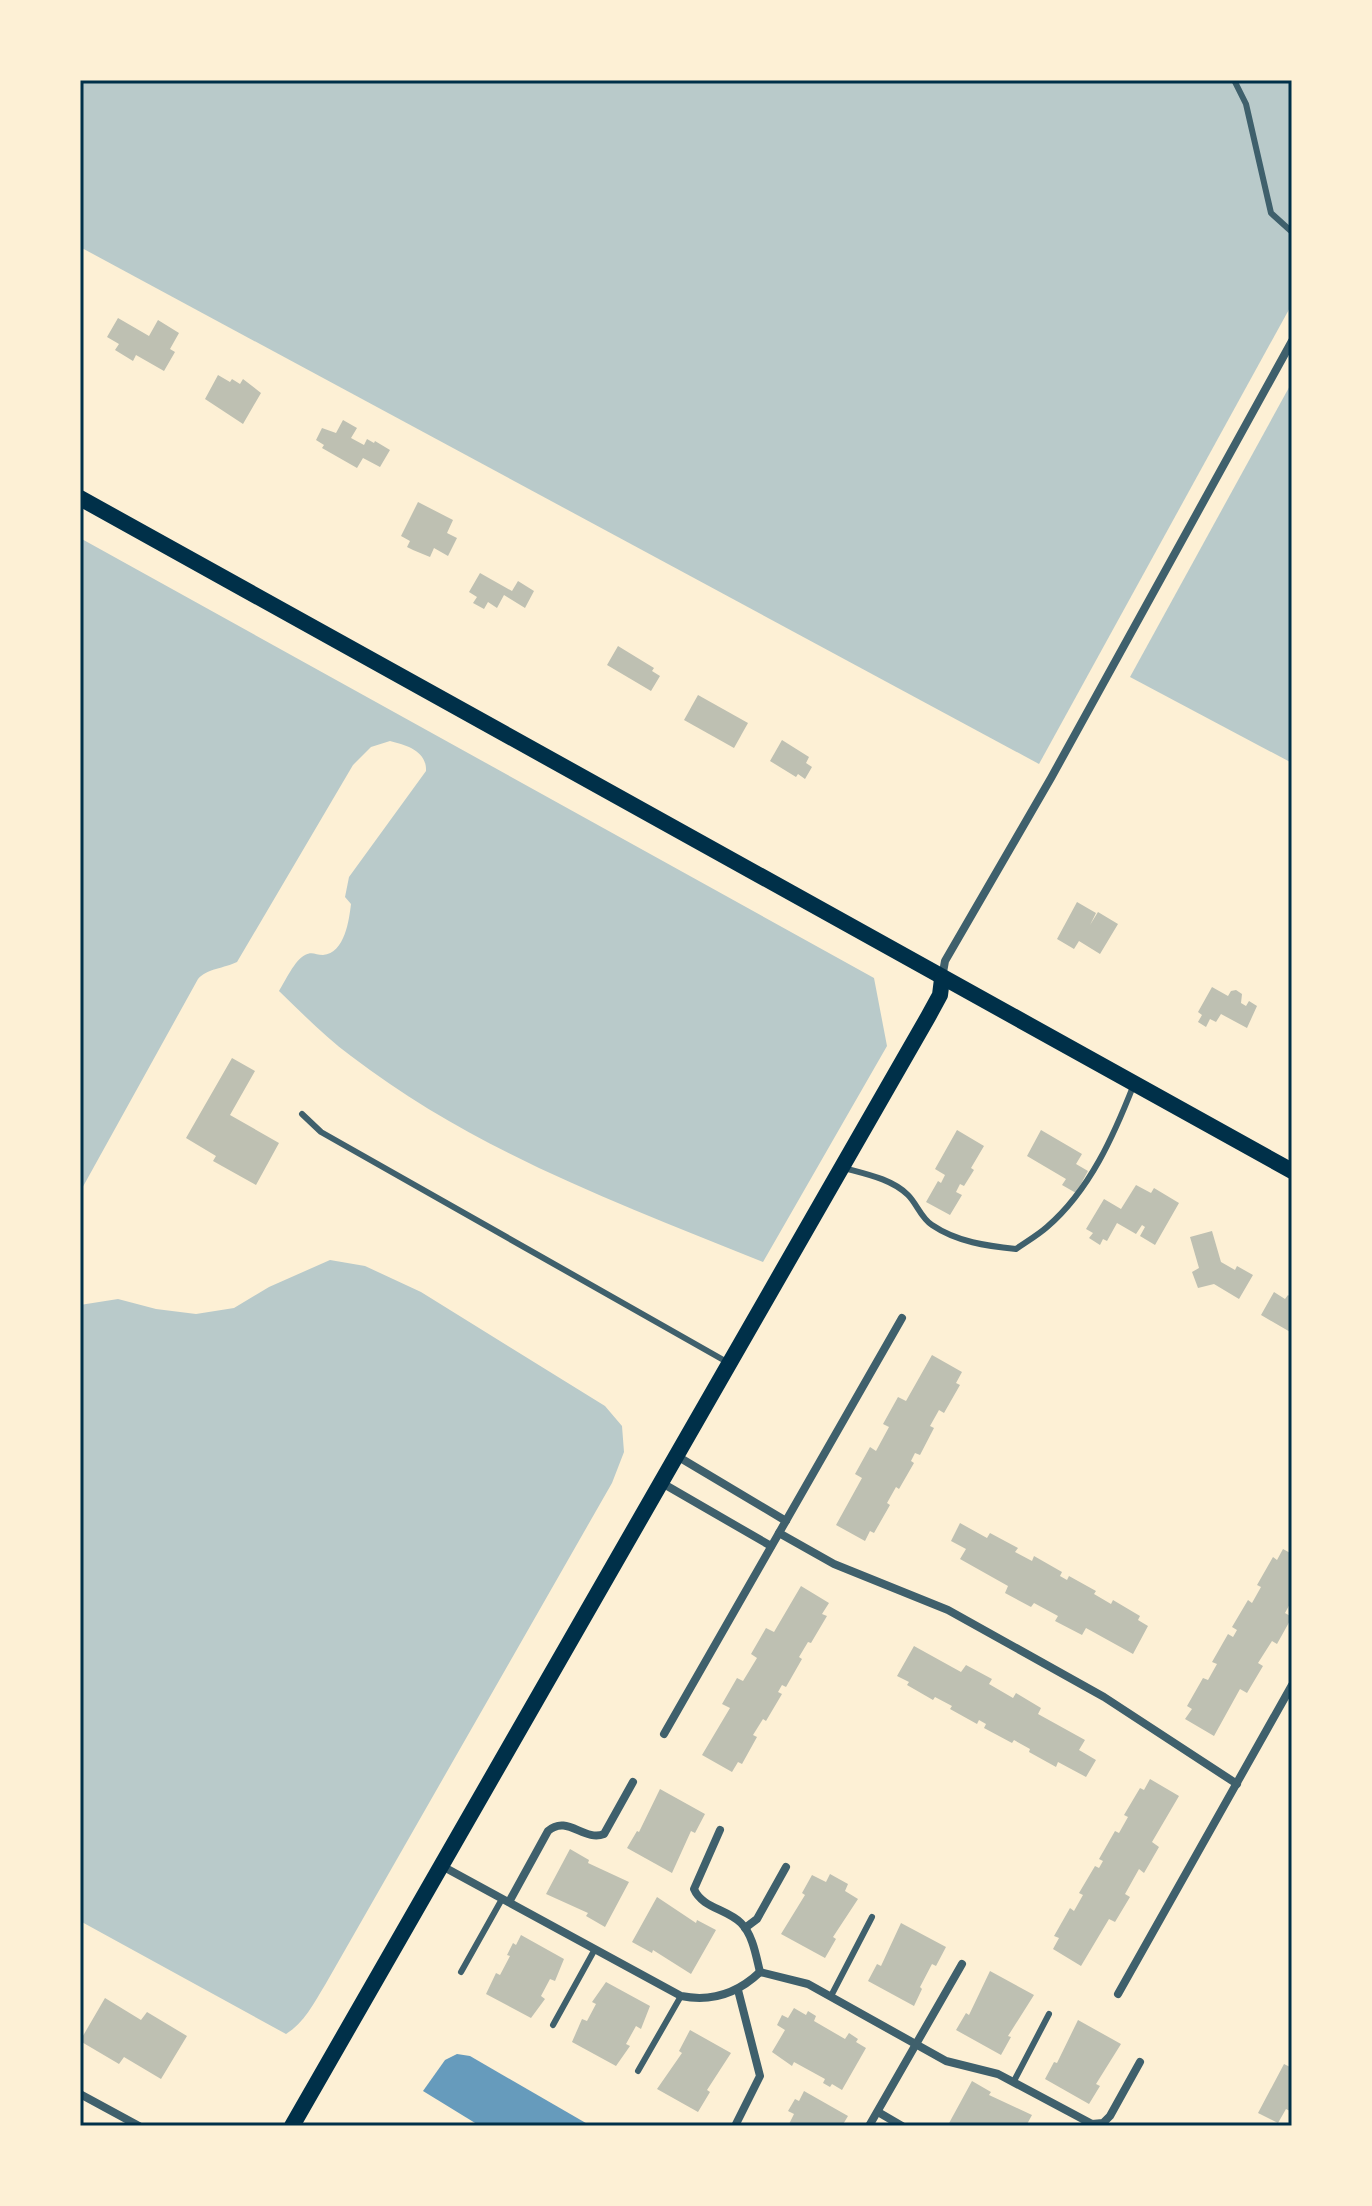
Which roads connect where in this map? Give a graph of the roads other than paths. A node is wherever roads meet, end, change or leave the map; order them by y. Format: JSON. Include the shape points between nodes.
{"nodes":[{"id":1,"x":1234,"y":80,"type":"edge"},
{"id":2,"x":1292,"y":232,"type":"edge"},
{"id":3,"x":1292,"y":341,"type":"edge"},
{"id":4,"x":80,"y":498,"type":"edge"},
{"id":5,"x":942,"y":979,"type":"junction"},
{"id":6,"x":1134,"y":1084,"type":"junction"},
{"id":7,"x":302,"y":1114,"type":"dead end"},
{"id":8,"x":843,"y":1167,"type":"junction"},
{"id":9,"x":1292,"y":1171,"type":"edge"},
{"id":10,"x":902,"y":1318,"type":"dead end"},
{"id":11,"x":731,"y":1364,"type":"junction"},
{"id":12,"x":677,"y":1456,"type":"junction"},
{"id":13,"x":662,"y":1483,"type":"junction"},
{"id":14,"x":786,"y":1521,"type":"junction"},
{"id":15,"x":779,"y":1533,"type":"junction"},
{"id":16,"x":771,"y":1546,"type":"junction"},
{"id":17,"x":1292,"y":1685,"type":"edge"},
{"id":18,"x":664,"y":1734,"type":"dead end"},
{"id":19,"x":633,"y":1782,"type":"dead end"},
{"id":20,"x":1237,"y":1784,"type":"junction"},
{"id":21,"x":720,"y":1830,"type":"dead end"},
{"id":22,"x":441,"y":1865,"type":"junction"},
{"id":23,"x":786,"y":1867,"type":"dead end"},
{"id":24,"x":506,"y":1901,"type":"junction"},
{"id":25,"x":872,"y":1917,"type":"dead end"},
{"id":26,"x":745,"y":1928,"type":"junction"},
{"id":27,"x":595,"y":1949,"type":"junction"},
{"id":28,"x":962,"y":1964,"type":"dead end"},
{"id":29,"x":461,"y":1972,"type":"dead end"},
{"id":30,"x":760,"y":1972,"type":"junction"},
{"id":31,"x":738,"y":1990,"type":"junction"},
{"id":32,"x":1118,"y":1994,"type":"dead end"},
{"id":33,"x":681,"y":1996,"type":"junction"},
{"id":34,"x":831,"y":1996,"type":"junction"},
{"id":35,"x":1049,"y":2014,"type":"dead end"},
{"id":36,"x":553,"y":2025,"type":"dead end"},
{"id":37,"x":917,"y":2043,"type":"junction"},
{"id":38,"x":1140,"y":2062,"type":"dead end"},
{"id":39,"x":638,"y":2071,"type":"dead end"},
{"id":40,"x":1014,"y":2081,"type":"junction"},
{"id":41,"x":80,"y":2094,"type":"edge"},
{"id":42,"x":878,"y":2112,"type":"junction"},
{"id":43,"x":736,"y":2124,"type":"dead end"},
{"id":44,"x":139,"y":2126,"type":"edge"},
{"id":45,"x":292,"y":2126,"type":"edge"},
{"id":46,"x":869,"y":2126,"type":"edge"},
{"id":47,"x":902,"y":2126,"type":"edge"}],
"edges":[{"from":1,"to":2,"type":"lane","via":[[1246,104],[1271,213]]},
{"from":3,"to":5,"type":"street","via":[[945,961]]},
{"from":4,"to":5,"type":"main road"},
{"from":5,"to":6,"type":"main road"},
{"from":5,"to":8,"type":"main road","via":[[940,995]]},
{"from":6,"to":8,"type":"lane","via":[[1112,1140],[1079,1191],[1048,1226],[1016,1249],[951,1236],[928,1223],[908,1194],[881,1178]]},
{"from":6,"to":9,"type":"main road"},
{"from":7,"to":11,"type":"lane","via":[[321,1132]]},
{"from":8,"to":11,"type":"main road"},
{"from":10,"to":14,"type":"street"},
{"from":11,"to":12,"type":"main road"},
{"from":12,"to":13,"type":"main road"},
{"from":12,"to":14,"type":"street"},
{"from":13,"to":16,"type":"street"},
{"from":13,"to":22,"type":"main road"},
{"from":14,"to":15,"type":"street"},
{"from":15,"to":16,"type":"street"},
{"from":15,"to":20,"type":"street","via":[[834,1564],[948,1610],[1104,1697]]},
{"from":16,"to":18,"type":"street"},
{"from":17,"to":20,"type":"street"},
{"from":19,"to":24,"type":"street","via":[[604,1834],[593,1836],[563,1824],[548,1831]]},
{"from":20,"to":32,"type":"street"},
{"from":21,"to":26,"type":"street","via":[[694,1889],[698,1899]]},
{"from":22,"to":24,"type":"street"},
{"from":22,"to":45,"type":"main road"},
{"from":23,"to":26,"type":"street","via":[[757,1919]]},
{"from":24,"to":27,"type":"street"},
{"from":24,"to":29,"type":"lane"},
{"from":25,"to":34,"type":"lane"},
{"from":26,"to":30,"type":"street"},
{"from":27,"to":33,"type":"street"},
{"from":27,"to":36,"type":"lane"},
{"from":28,"to":37,"type":"street"},
{"from":30,"to":31,"type":"street"},
{"from":30,"to":34,"type":"street","via":[[792,1978]]},
{"from":31,"to":33,"type":"street","via":[[706,1998]]},
{"from":31,"to":43,"type":"street","via":[[760,2076]]},
{"from":33,"to":39,"type":"lane"},
{"from":34,"to":37,"type":"street"},
{"from":35,"to":40,"type":"lane"},
{"from":37,"to":40,"type":"street","via":[[946,2061]]},
{"from":37,"to":42,"type":"street"},
{"from":38,"to":40,"type":"street","via":[[1103,2123],[1087,2122]]},
{"from":41,"to":44,"type":"street"},
{"from":42,"to":46,"type":"street"},
{"from":42,"to":47,"type":"street"}]}
